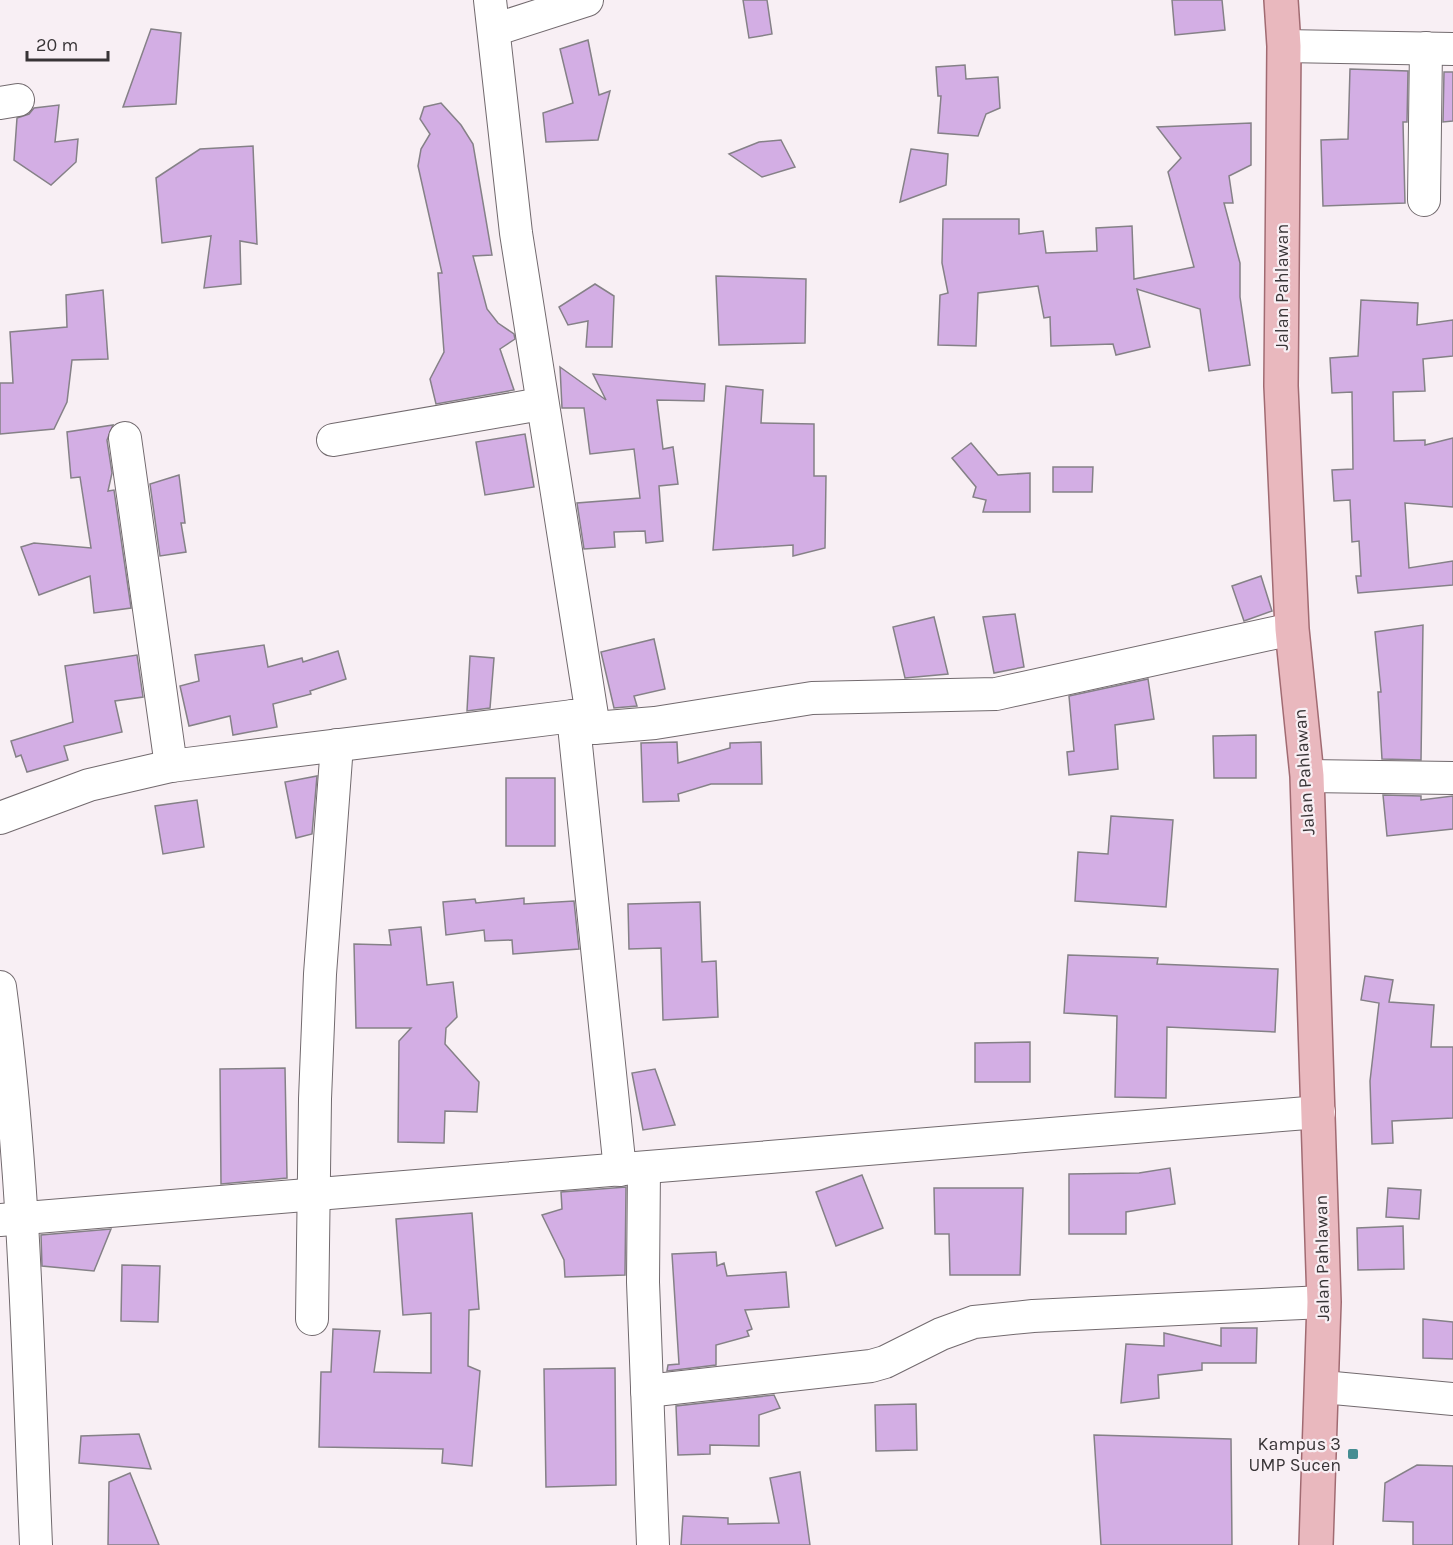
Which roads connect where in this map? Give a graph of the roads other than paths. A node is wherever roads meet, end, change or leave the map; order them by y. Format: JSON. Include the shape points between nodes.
{"nodes":[{"id":1,"x":587,"y":0,"type":"edge"},
{"id":2,"x":1281,"y":0,"type":"edge"},
{"id":3,"x":492,"y":15,"type":"edge"},
{"id":4,"x":1284,"y":46,"type":"junction"},
{"id":5,"x":1440,"y":49,"type":"edge"},
{"id":6,"x":1424,"y":200,"type":"dead end"},
{"id":7,"x":541,"y":404,"type":"junction"},
{"id":8,"x":125,"y":438,"type":"dead end"},
{"id":9,"x":333,"y":440,"type":"dead end"},
{"id":10,"x":1292,"y":629,"type":"junction"},
{"id":11,"x":583,"y":722,"type":"junction"},
{"id":12,"x":337,"y":746,"type":"junction"},
{"id":13,"x":171,"y":766,"type":"junction"},
{"id":14,"x":1307,"y":776,"type":"junction"},
{"id":15,"x":1453,"y":778,"type":"edge"},
{"id":16,"x":0,"y":818,"type":"edge"},
{"id":17,"x":0,"y":987,"type":"edge"},
{"id":18,"x":1319,"y":1112,"type":"junction"},
{"id":19,"x":632,"y":1169,"type":"junction"},
{"id":20,"x":313,"y":1195,"type":"junction"},
{"id":21,"x":11,"y":1220,"type":"edge"},
{"id":22,"x":1324,"y":1302,"type":"junction"},
{"id":23,"x":312,"y":1319,"type":"dead end"},
{"id":24,"x":1323,"y":1387,"type":"junction"},
{"id":25,"x":646,"y":1391,"type":"junction"},
{"id":26,"x":1453,"y":1399,"type":"edge"},
{"id":27,"x":36,"y":1545,"type":"edge"},
{"id":28,"x":653,"y":1545,"type":"edge"},
{"id":29,"x":1316,"y":1545,"type":"edge"}],
"edges":[{"from":1,"to":3,"type":"street"},
{"from":2,"to":4,"type":"main road","name":"Jalan Pahlawan"},
{"from":3,"to":7,"type":"street","via":[[516,233]]},
{"from":4,"to":5,"type":"street"},
{"from":4,"to":10,"type":"main road","name":"Jalan Pahlawan","via":[[1281,386]]},
{"from":5,"to":6,"type":"street"},
{"from":7,"to":9,"type":"street"},
{"from":7,"to":11,"type":"street"},
{"from":8,"to":13,"type":"street"},
{"from":10,"to":11,"type":"street","via":[[996,694],[812,698],[655,723]]},
{"from":10,"to":14,"type":"main road","name":"Jalan Pahlawan"},
{"from":11,"to":12,"type":"street"},
{"from":11,"to":19,"type":"street"},
{"from":12,"to":13,"type":"street"},
{"from":12,"to":20,"type":"street","via":[[321,974]]},
{"from":13,"to":16,"type":"street","via":[[89,785]]},
{"from":14,"to":15,"type":"street"},
{"from":14,"to":18,"type":"main road","name":"Jalan Pahlawan"},
{"from":17,"to":21,"type":"street","via":[[10,1061]]},
{"from":18,"to":19,"type":"street"},
{"from":18,"to":22,"type":"main road","name":"Jalan Pahlawan"},
{"from":19,"to":20,"type":"street"},
{"from":19,"to":25,"type":"street"},
{"from":20,"to":21,"type":"street"},
{"from":20,"to":23,"type":"street"},
{"from":21,"to":27,"type":"street"},
{"from":22,"to":24,"type":"main road","name":"Jalan Pahlawan"},
{"from":22,"to":25,"type":"street","via":[[974,1322],[871,1366]]},
{"from":24,"to":26,"type":"street"},
{"from":24,"to":29,"type":"main road","name":"Jalan Pahlawan"},
{"from":25,"to":28,"type":"street"}]}
